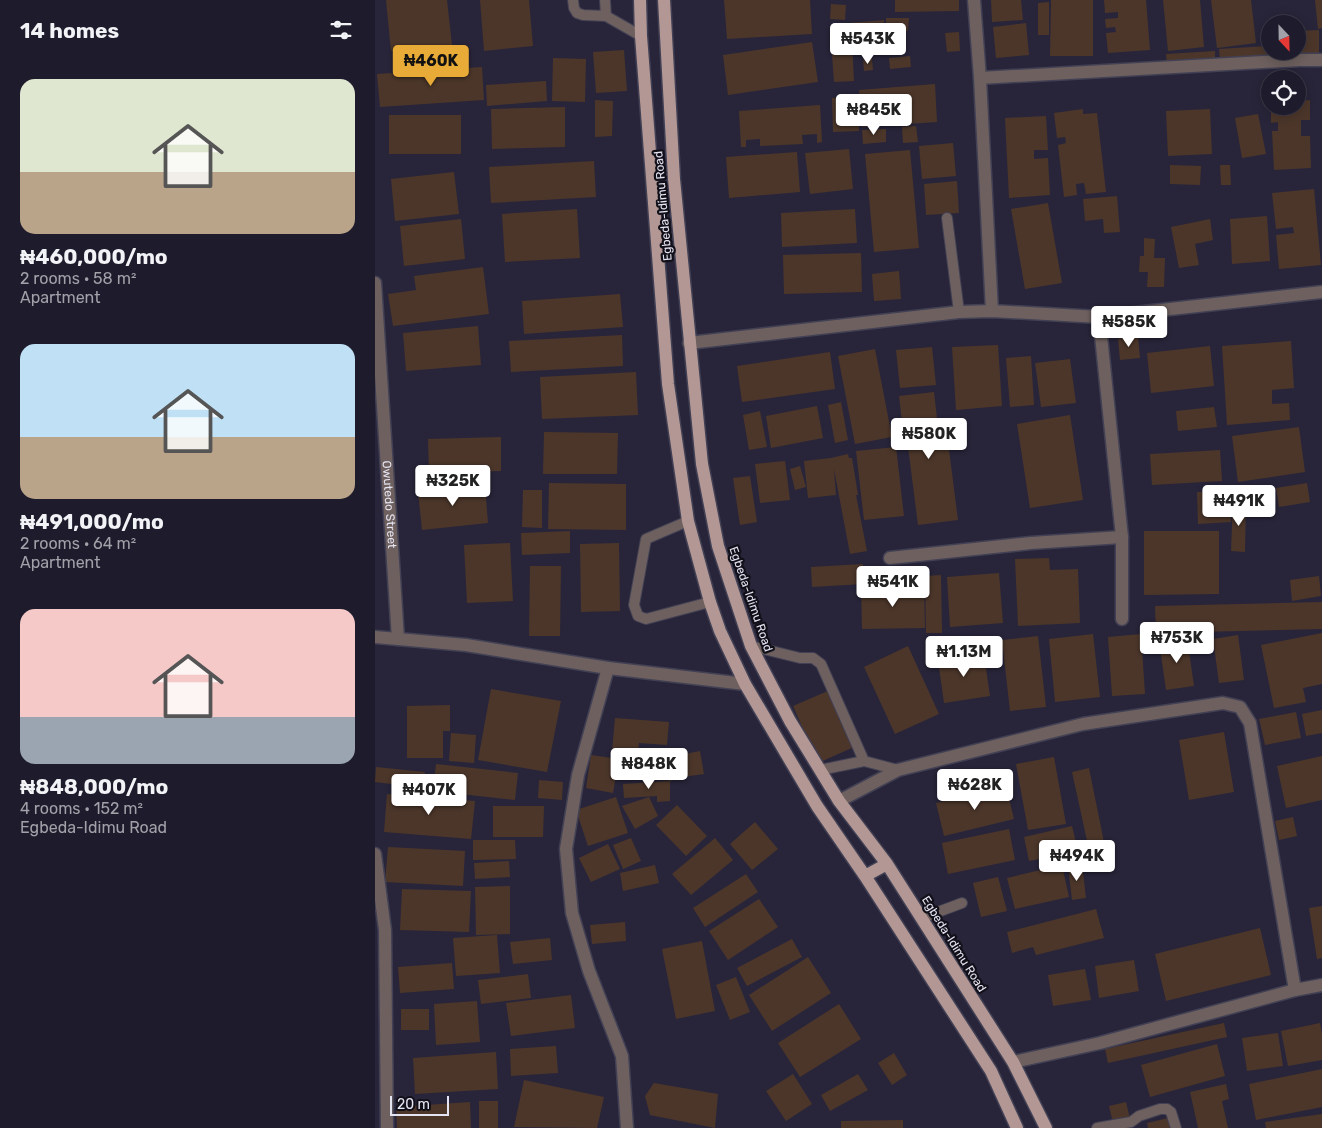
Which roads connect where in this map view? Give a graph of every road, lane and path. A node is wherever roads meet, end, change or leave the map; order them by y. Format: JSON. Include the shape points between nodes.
{"nodes":[{"id":1,"x":573,"y":0,"type":"edge"},
{"id":2,"x":605,"y":0,"type":"edge"},
{"id":3,"x":640,"y":0,"type":"edge"},
{"id":4,"x":664,"y":0,"type":"edge"},
{"id":5,"x":975,"y":0,"type":"edge"},
{"id":6,"x":606,"y":16,"type":"junction"},
{"id":7,"x":641,"y":36,"type":"junction"},
{"id":8,"x":1322,"y":60,"type":"edge"},
{"id":9,"x":980,"y":78,"type":"junction"},
{"id":10,"x":947,"y":218,"type":"dead end"},
{"id":11,"x":375,"y":282,"type":"edge"},
{"id":12,"x":1322,"y":292,"type":"edge"},
{"id":13,"x":992,"y":311,"type":"junction"},
{"id":14,"x":959,"y":312,"type":"junction"},
{"id":15,"x":1099,"y":317,"type":"junction"},
{"id":16,"x":689,"y":343,"type":"junction"},
{"id":17,"x":689,"y":521,"type":"junction"},
{"id":18,"x":1122,"y":537,"type":"junction"},
{"id":19,"x":890,"y":558,"type":"dead end"},
{"id":20,"x":710,"y":602,"type":"junction"},
{"id":21,"x":1122,"y":619,"type":"dead end"},
{"id":22,"x":375,"y":637,"type":"edge"},
{"id":23,"x":398,"y":639,"type":"junction"},
{"id":24,"x":751,"y":646,"type":"junction"},
{"id":25,"x":608,"y":668,"type":"junction"},
{"id":26,"x":745,"y":684,"type":"junction"},
{"id":27,"x":864,"y":761,"type":"junction"},
{"id":28,"x":820,"y":770,"type":"junction"},
{"id":29,"x":897,"y":770,"type":"junction"},
{"id":30,"x":839,"y":801,"type":"junction"},
{"id":31,"x":375,"y":854,"type":"edge"},
{"id":32,"x":887,"y":864,"type":"junction"},
{"id":33,"x":865,"y":876,"type":"junction"},
{"id":34,"x":962,"y":903,"type":"dead end"},
{"id":35,"x":921,"y":918,"type":"junction"},
{"id":36,"x":1322,"y":985,"type":"edge"},
{"id":37,"x":1295,"y":990,"type":"junction"},
{"id":38,"x":1013,"y":1062,"type":"junction"},
{"id":39,"x":381,"y":1110,"type":"edge"},
{"id":40,"x":387,"y":1128,"type":"edge"},
{"id":41,"x":627,"y":1128,"type":"edge"},
{"id":42,"x":1017,"y":1128,"type":"edge"},
{"id":43,"x":1046,"y":1128,"type":"edge"},
{"id":44,"x":1097,"y":1128,"type":"edge"},
{"id":45,"x":1175,"y":1128,"type":"edge"}],
"edges":[{"from":1,"to":6,"type":"lane","via":[[577,13]]},
{"from":2,"to":6,"type":"lane"},
{"from":3,"to":7,"type":"main road","name":"Egbeda-Idimu Road"},
{"from":4,"to":16,"type":"main road","name":"Egbeda-Idimu Road","via":[[673,178]]},
{"from":5,"to":9,"type":"street"},
{"from":6,"to":7,"type":"lane"},
{"from":7,"to":17,"type":"main road","name":"Egbeda-Idimu Road","via":[[668,384]]},
{"from":8,"to":9,"type":"street"},
{"from":9,"to":13,"type":"street"},
{"from":10,"to":14,"type":"lane"},
{"from":11,"to":23,"type":"street","name":"Owutedo Street"},
{"from":12,"to":15,"type":"street"},
{"from":13,"to":14,"type":"street"},
{"from":13,"to":15,"type":"street"},
{"from":14,"to":16,"type":"street"},
{"from":15,"to":18,"type":"street"},
{"from":16,"to":24,"type":"main road","name":"Egbeda-Idimu Road","via":[[702,464],[717,537]]},
{"from":17,"to":20,"type":"main road","name":"Egbeda-Idimu Road"},
{"from":17,"to":20,"type":"lane","via":[[646,539],[634,605],[638,616],[646,619]]},
{"from":18,"to":19,"type":"street"},
{"from":18,"to":21,"type":"street"},
{"from":20,"to":26,"type":"main road","name":"Egbeda-Idimu Road"},
{"from":22,"to":23,"type":"street"},
{"from":23,"to":25,"type":"street","via":[[466,645]]},
{"from":24,"to":27,"type":"lane","via":[[813,658],[821,664]]},
{"from":24,"to":28,"type":"main road","name":"Egbeda-Idimu Road","via":[[789,721]]},
{"from":25,"to":26,"type":"street"},
{"from":25,"to":41,"type":"street","via":[[578,775],[566,850],[572,913],[589,971],[622,1056]]},
{"from":26,"to":33,"type":"main road","name":"Egbeda-Idimu Road","via":[[817,806]]},
{"from":27,"to":28,"type":"lane"},
{"from":27,"to":29,"type":"lane"},
{"from":28,"to":30,"type":"main road","name":"Egbeda-Idimu Road"},
{"from":29,"to":30,"type":"street"},
{"from":29,"to":37,"type":"street","via":[[1083,724],[1223,703],[1240,707],[1250,723]]},
{"from":30,"to":32,"type":"main road","name":"Egbeda-Idimu Road"},
{"from":31,"to":39,"type":"street","via":[[385,930]]},
{"from":32,"to":33,"type":"main road"},
{"from":32,"to":35,"type":"main road","name":"Egbeda-Idimu Road"},
{"from":33,"to":42,"type":"main road","name":"Egbeda-Idimu Road","via":[[991,1071]]},
{"from":34,"to":35,"type":"lane"},
{"from":35,"to":38,"type":"main road","name":"Egbeda-Idimu Road"},
{"from":36,"to":37,"type":"street"},
{"from":37,"to":38,"type":"street","via":[[1100,1043]]},
{"from":38,"to":43,"type":"main road","name":"Egbeda-Idimu Road"},
{"from":39,"to":40,"type":"street"},
{"from":44,"to":45,"type":"lane","via":[[1131,1122],[1139,1116],[1167,1109],[1171,1112]]}]}
